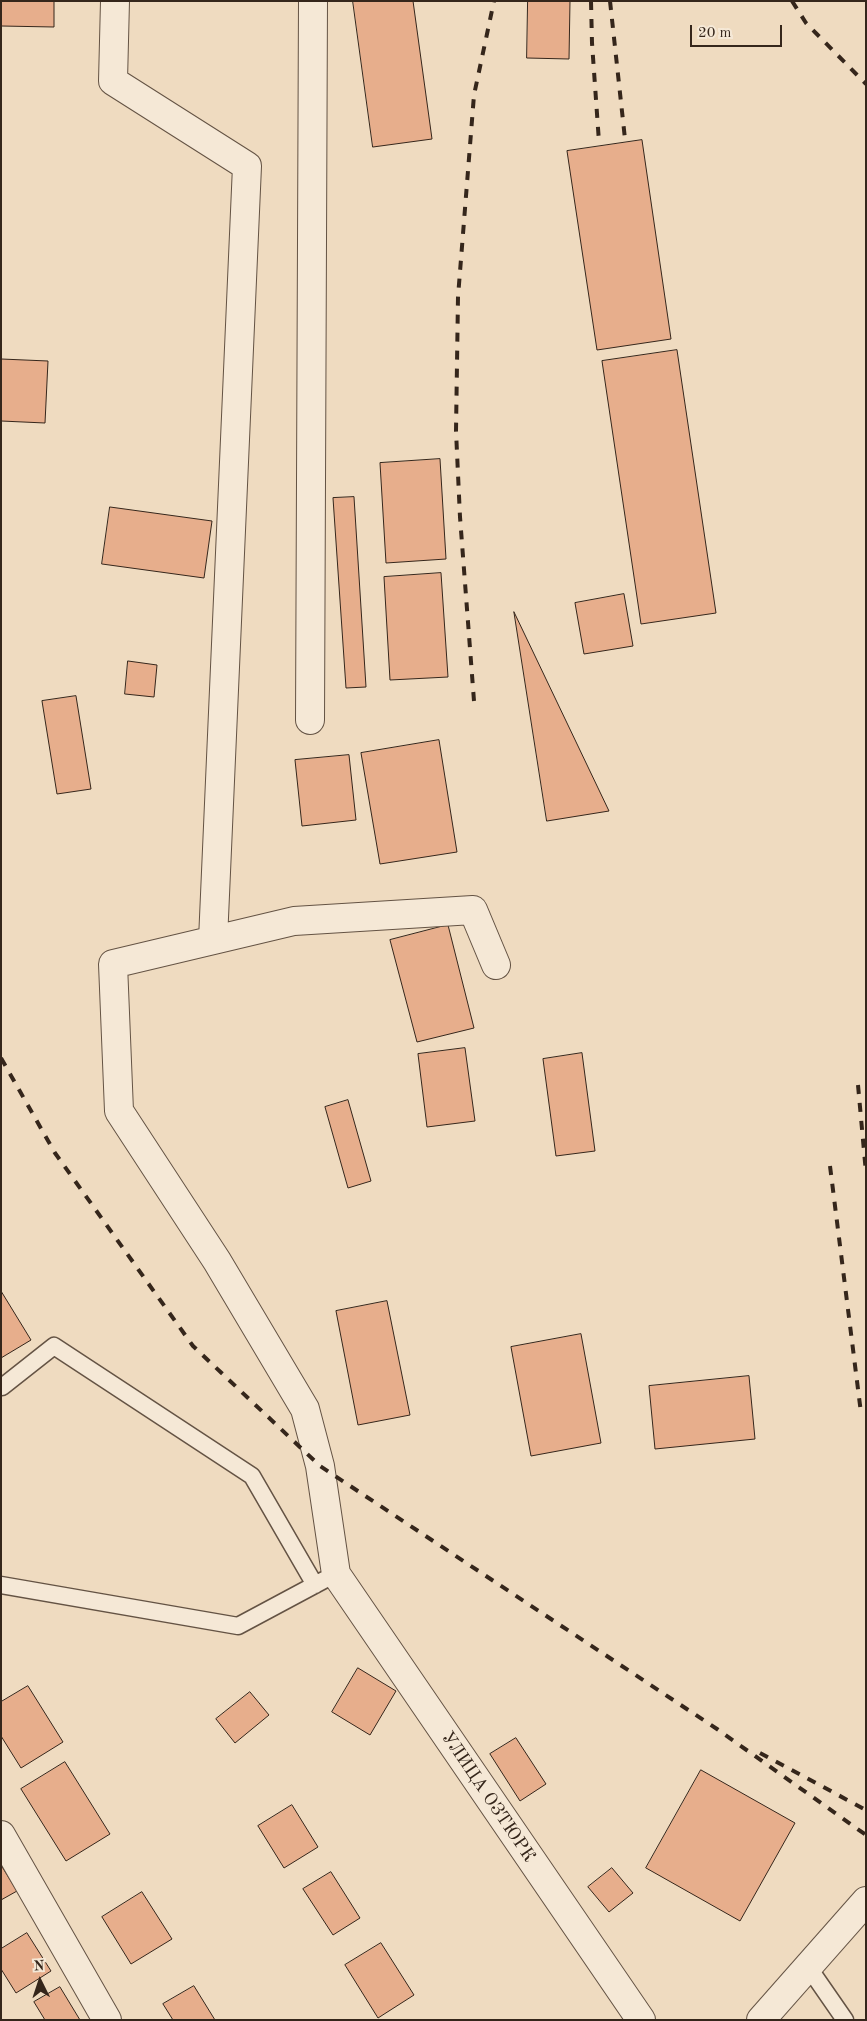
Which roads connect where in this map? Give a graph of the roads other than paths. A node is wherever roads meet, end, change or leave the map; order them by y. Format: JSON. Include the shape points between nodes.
{"nodes":[{"id":1,"x":115,"y":1,"type":"edge"},
{"id":2,"x":314,"y":1,"type":"edge"},
{"id":3,"x":310,"y":720,"type":"dead end"},
{"id":4,"x":213,"y":940,"type":"junction"},
{"id":5,"x":496,"y":965,"type":"dead end"},
{"id":6,"x":2,"y":1387,"type":"edge"},
{"id":7,"x":326,"y":1580,"type":"junction"},
{"id":8,"x":1,"y":1585,"type":"edge"},
{"id":9,"x":1,"y":1835,"type":"edge"},
{"id":10,"x":866,"y":1901,"type":"edge"},
{"id":11,"x":809,"y":1968,"type":"junction"},
{"id":12,"x":108,"y":2020,"type":"edge"},
{"id":13,"x":641,"y":2020,"type":"edge"},
{"id":14,"x":761,"y":2020,"type":"edge"},
{"id":15,"x":845,"y":2020,"type":"edge"}],
"edges":[{"from":1,"to":4,"type":"street","via":[[114,81],[247,166]]},
{"from":2,"to":3,"type":"street"},
{"from":4,"to":5,"type":"street","via":[[294,921],[473,910]]},
{"from":4,"to":7,"type":"street","via":[[112,964],[119,1110],[217,1261],[305,1409],[320,1466]]},
{"from":6,"to":7,"type":"lane","via":[[54,1346],[252,1476]]},
{"from":7,"to":8,"type":"lane","via":[[238,1626]]},
{"from":7,"to":13,"type":"street","name":"УЛИЦА ОЗТЮРК"},
{"from":9,"to":12,"type":"street"},
{"from":10,"to":11,"type":"street"},
{"from":11,"to":14,"type":"street"},
{"from":11,"to":15,"type":"lane"}]}
